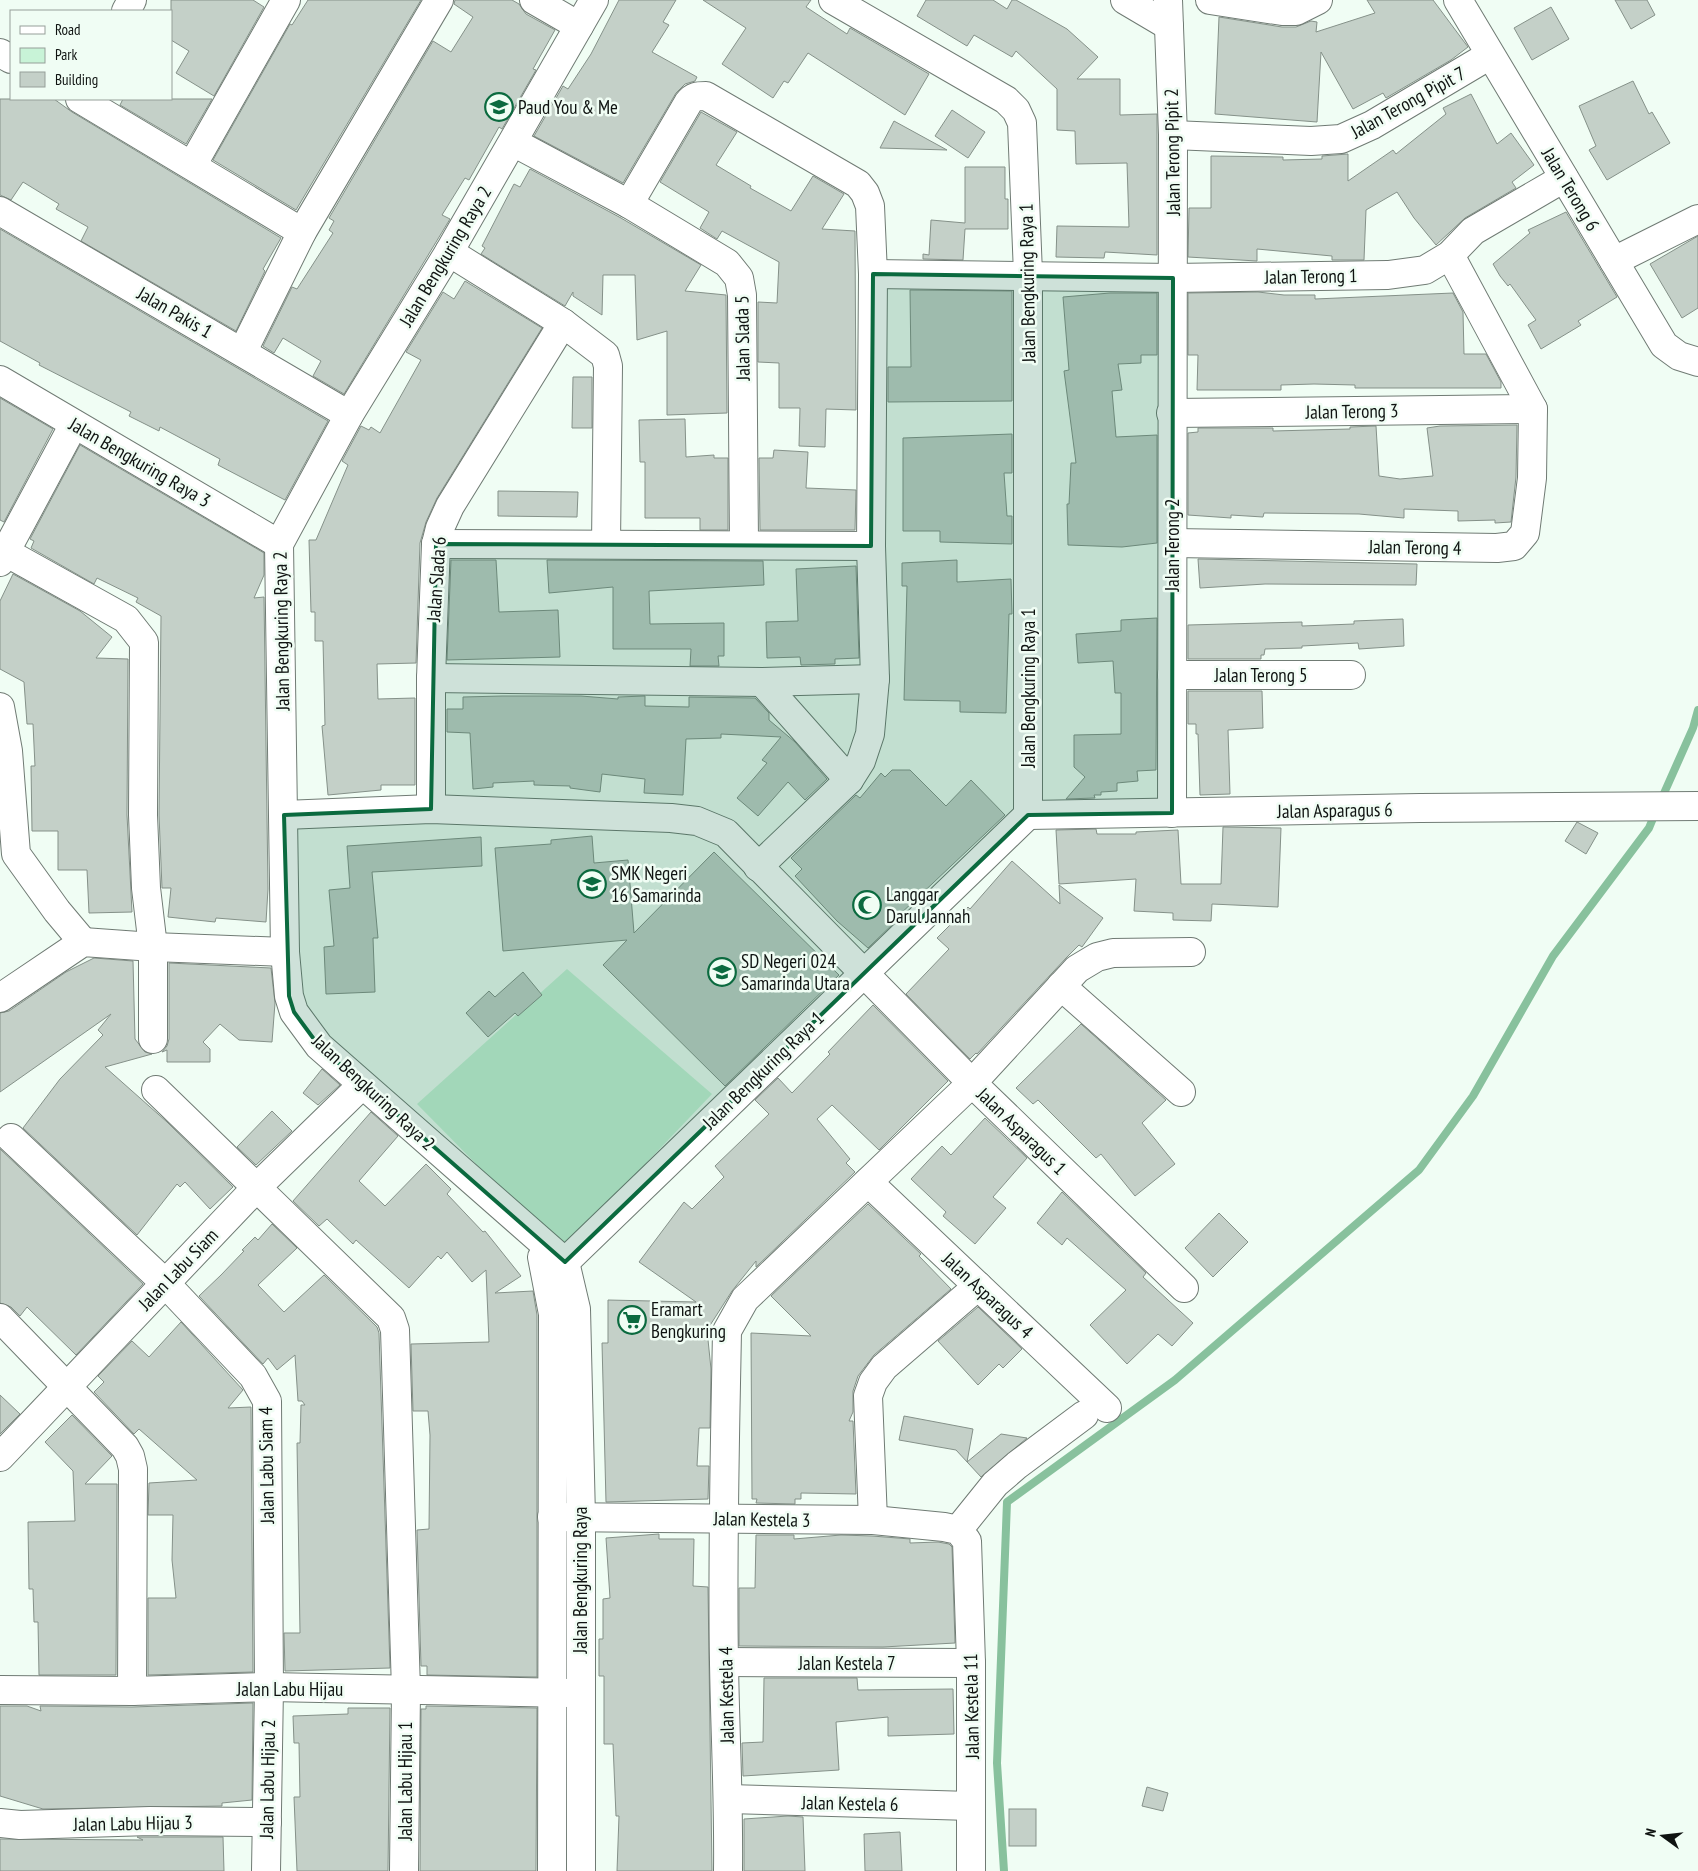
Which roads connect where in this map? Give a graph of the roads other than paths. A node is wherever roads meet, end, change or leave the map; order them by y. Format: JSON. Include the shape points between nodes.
{"nodes":[{"id":1,"x":286,"y":0,"type":"edge"},
{"id":2,"x":439,"y":0,"type":"edge"},
{"id":3,"x":534,"y":0,"type":"edge"},
{"id":4,"x":594,"y":0,"type":"edge"},
{"id":5,"x":833,"y":0,"type":"edge"},
{"id":6,"x":1125,"y":0,"type":"edge"},
{"id":7,"x":1210,"y":0,"type":"edge"},
{"id":8,"x":1318,"y":0,"type":"edge"},
{"id":9,"x":1458,"y":0,"type":"edge"},
{"id":10,"x":1168,"y":13,"type":"edge"},
{"id":11,"x":580,"y":26,"type":"junction"},
{"id":12,"x":1490,"y":55,"type":"junction"},
{"id":13,"x":82,"y":100,"type":"edge"},
{"id":14,"x":1173,"y":135,"type":"junction"},
{"id":15,"x":513,"y":142,"type":"junction"},
{"id":16,"x":193,"y":164,"type":"junction"},
{"id":17,"x":1564,"y":178,"type":"junction"},
{"id":18,"x":629,"y":204,"type":"junction"},
{"id":19,"x":0,"y":210,"type":"edge"},
{"id":20,"x":1698,"y":219,"type":"edge"},
{"id":21,"x":302,"y":232,"type":"junction"},
{"id":22,"x":449,"y":252,"type":"junction"},
{"id":23,"x":1450,"y":255,"type":"junction"},
{"id":24,"x":1614,"y":261,"type":"junction"},
{"id":25,"x":874,"y":274,"type":"junction"},
{"id":26,"x":1028,"y":274,"type":"junction"},
{"id":27,"x":1173,"y":278,"type":"junction"},
{"id":28,"x":563,"y":323,"type":"junction"},
{"id":29,"x":243,"y":351,"type":"junction"},
{"id":30,"x":1690,"y":359,"type":"edge"},
{"id":31,"x":0,"y":380,"type":"edge"},
{"id":32,"x":1533,"y":409,"type":"junction"},
{"id":33,"x":1172,"y":412,"type":"junction"},
{"id":34,"x":349,"y":415,"type":"junction"},
{"id":35,"x":74,"y":424,"type":"junction"},
{"id":36,"x":1173,"y":543,"type":"junction"},
{"id":37,"x":279,"y":544,"type":"junction"},
{"id":38,"x":436,"y":544,"type":"junction"},
{"id":39,"x":606,"y":544,"type":"junction"},
{"id":40,"x":744,"y":544,"type":"junction"},
{"id":41,"x":871,"y":546,"type":"junction"},
{"id":42,"x":2,"y":555,"type":"edge"},
{"id":43,"x":1172,"y":675,"type":"junction"},
{"id":44,"x":1351,"y":675,"type":"dead end"},
{"id":45,"x":430,"y":678,"type":"junction"},
{"id":46,"x":875,"y":679,"type":"junction"},
{"id":47,"x":762,"y":682,"type":"junction"},
{"id":48,"x":0,"y":707,"type":"edge"},
{"id":49,"x":849,"y":780,"type":"junction"},
{"id":50,"x":1698,"y":806,"type":"edge"},
{"id":51,"x":431,"y":809,"type":"junction"},
{"id":52,"x":1172,"y":813,"type":"junction"},
{"id":53,"x":284,"y":815,"type":"junction"},
{"id":54,"x":1028,"y":815,"type":"junction"},
{"id":55,"x":758,"y":867,"type":"junction"},
{"id":56,"x":83,"y":942,"type":"junction"},
{"id":57,"x":153,"y":947,"type":"junction"},
{"id":58,"x":285,"y":952,"type":"junction"},
{"id":59,"x":1191,"y":952,"type":"dead end"},
{"id":60,"x":862,"y":972,"type":"junction"},
{"id":61,"x":1062,"y":986,"type":"junction"},
{"id":62,"x":0,"y":998,"type":"edge"},
{"id":63,"x":153,"y":1039,"type":"dead end"},
{"id":64,"x":972,"y":1083,"type":"junction"},
{"id":65,"x":362,"y":1085,"type":"junction"},
{"id":66,"x":156,"y":1090,"type":"dead end"},
{"id":67,"x":1181,"y":1092,"type":"dead end"},
{"id":68,"x":11,"y":1138,"type":"dead end"},
{"id":69,"x":868,"y":1182,"type":"junction"},
{"id":70,"x":257,"y":1187,"type":"junction"},
{"id":71,"x":559,"y":1281,"type":"junction"},
{"id":72,"x":164,"y":1282,"type":"junction"},
{"id":73,"x":978,"y":1286,"type":"junction"},
{"id":74,"x":1184,"y":1288,"type":"dead end"},
{"id":75,"x":0,"y":1318,"type":"edge"},
{"id":76,"x":68,"y":1386,"type":"junction"},
{"id":77,"x":0,"y":1458,"type":"edge"},
{"id":78,"x":552,"y":1517,"type":"junction"},
{"id":79,"x":580,"y":1518,"type":"junction"},
{"id":80,"x":724,"y":1518,"type":"junction"},
{"id":81,"x":872,"y":1520,"type":"junction"},
{"id":82,"x":963,"y":1536,"type":"junction"},
{"id":83,"x":724,"y":1662,"type":"junction"},
{"id":84,"x":971,"y":1663,"type":"junction"},
{"id":85,"x":268,"y":1687,"type":"junction"},
{"id":86,"x":0,"y":1690,"type":"edge"},
{"id":87,"x":406,"y":1690,"type":"junction"},
{"id":88,"x":132,"y":1691,"type":"junction"},
{"id":89,"x":551,"y":1692,"type":"junction"},
{"id":90,"x":581,"y":1693,"type":"junction"},
{"id":91,"x":729,"y":1800,"type":"junction"},
{"id":92,"x":972,"y":1806,"type":"junction"},
{"id":93,"x":267,"y":1822,"type":"junction"},
{"id":94,"x":0,"y":1823,"type":"edge"},
{"id":95,"x":266,"y":1871,"type":"edge"},
{"id":96,"x":404,"y":1871,"type":"edge"},
{"id":97,"x":552,"y":1871,"type":"edge"},
{"id":98,"x":581,"y":1871,"type":"edge"},
{"id":99,"x":728,"y":1871,"type":"edge"},
{"id":100,"x":971,"y":1871,"type":"edge"}],
"edges":[{"from":1,"to":16,"type":"street"},
{"from":2,"to":21,"type":"street"},
{"from":3,"to":11,"type":"street"},
{"from":4,"to":11,"type":"street","name":"Jalan Bengkuring Raya 2"},
{"from":5,"to":26,"type":"street","name":"Jalan Bengkuring Raya 1","via":[[1006,100],[1016,110],[1022,123]]},
{"from":6,"to":10,"type":"street","name":"Jalan Terong Pipit 2"},
{"from":7,"to":8,"type":"street","via":[[1282,11],[1296,11]]},
{"from":9,"to":12,"type":"street","name":"Jalan Terong 6"},
{"from":10,"to":14,"type":"street","name":"Jalan Terong Pipit 2"},
{"from":11,"to":15,"type":"street","name":"Jalan Bengkuring Raya 2"},
{"from":12,"to":14,"type":"street","name":"Jalan Terong Pipit 7","via":[[1372,125],[1341,139],[1311,141]]},
{"from":12,"to":17,"type":"street","name":"Jalan Terong 6"},
{"from":13,"to":16,"type":"street"},
{"from":14,"to":27,"type":"street","name":"Jalan Terong Pipit 2"},
{"from":15,"to":18,"type":"street","name":"Jalan Slada 5"},
{"from":15,"to":22,"type":"street","name":"Jalan Bengkuring Raya 2"},
{"from":16,"to":21,"type":"street"},
{"from":17,"to":23,"type":"street","name":"Jalan Terong 1","via":[[1473,231]]},
{"from":17,"to":24,"type":"street","name":"Jalan Terong 6"},
{"from":18,"to":25,"type":"street","via":[[688,102],[694,97],[706,96],[858,184],[870,206]]},
{"from":18,"to":40,"type":"street","name":"Jalan Slada 5","via":[[727,263],[739,278],[742,295]]},
{"from":19,"to":29,"type":"street","name":"Jalan Pakis 1"},
{"from":20,"to":24,"type":"street"},
{"from":21,"to":29,"type":"street"},
{"from":22,"to":28,"type":"street"},
{"from":22,"to":34,"type":"street","name":"Jalan Bengkuring Raya 2"},
{"from":23,"to":27,"type":"street","name":"Jalan Terong 1","via":[[1424,270],[1388,275]]},
{"from":23,"to":32,"type":"street"},
{"from":24,"to":30,"type":"street","name":"Jalan Terong 6","via":[[1664,345]]},
{"from":25,"to":26,"type":"street","name":"Jalan Terong 1"},
{"from":25,"to":41,"type":"street"},
{"from":26,"to":27,"type":"street","name":"Jalan Terong 1"},
{"from":26,"to":54,"type":"street","name":"Jalan Bengkuring Raya 1"},
{"from":27,"to":33,"type":"street","name":"Jalan Terong 2"},
{"from":28,"to":38,"type":"street","name":"Jalan Slada 6","via":[[450,506]]},
{"from":28,"to":39,"type":"street","via":[[605,355],[608,366]]},
{"from":29,"to":34,"type":"street","name":"Jalan Pakis 1"},
{"from":31,"to":35,"type":"street","name":"Jalan Bengkuring Raya 3"},
{"from":32,"to":33,"type":"street","name":"Jalan Terong 3"},
{"from":32,"to":36,"type":"street","name":"Jalan Terong 4","via":[[1532,478],[1525,533],[1514,546]]},
{"from":33,"to":36,"type":"street","name":"Jalan Terong 2"},
{"from":34,"to":37,"type":"street","name":"Jalan Bengkuring Raya 2"},
{"from":35,"to":37,"type":"street","name":"Jalan Bengkuring Raya 3"},
{"from":35,"to":42,"type":"street"},
{"from":36,"to":43,"type":"street","name":"Jalan Terong 2"},
{"from":37,"to":53,"type":"street","name":"Jalan Bengkuring Raya 2"},
{"from":38,"to":39,"type":"street"},
{"from":38,"to":45,"type":"street","name":"Jalan Slada 6"},
{"from":39,"to":40,"type":"street"},
{"from":40,"to":41,"type":"street"},
{"from":41,"to":46,"type":"street"},
{"from":42,"to":57,"type":"street","via":[[126,619],[144,642],[143,815],[146,888]]},
{"from":43,"to":44,"type":"street","name":"Jalan Terong 5"},
{"from":43,"to":52,"type":"street","name":"Jalan Terong 2"},
{"from":45,"to":47,"type":"street"},
{"from":45,"to":51,"type":"street","name":"Jalan Slada 6"},
{"from":46,"to":47,"type":"street"},
{"from":46,"to":49,"type":"street","via":[[870,734],[861,761]]},
{"from":47,"to":49,"type":"street"},
{"from":48,"to":56,"type":"street","via":[[8,751],[16,854]]},
{"from":49,"to":55,"type":"street"},
{"from":50,"to":52,"type":"street","name":"Jalan Asparagus 6"},
{"from":51,"to":53,"type":"street","name":"Jalan Asparagus 1"},
{"from":51,"to":55,"type":"street","name":"Jalan Asparagus 1","via":[[697,821],[726,833]]},
{"from":52,"to":54,"type":"street","name":"Jalan Asparagus 6"},
{"from":53,"to":58,"type":"street","name":"Jalan Bengkuring Raya 2"},
{"from":54,"to":60,"type":"street","name":"Jalan Bengkuring Raya 1"},
{"from":55,"to":60,"type":"street","name":"Jalan Asparagus 1"},
{"from":56,"to":57,"type":"street"},
{"from":56,"to":62,"type":"street"},
{"from":57,"to":58,"type":"street"},
{"from":57,"to":63,"type":"street"},
{"from":58,"to":65,"type":"street","name":"Jalan Bengkuring Raya 2","via":[[289,996],[294,1012],[319,1046]]},
{"from":59,"to":61,"type":"street","name":"Jalan Kestela 4","via":[[1145,951],[1097,956],[1077,969]]},
{"from":60,"to":64,"type":"street","name":"Jalan Asparagus 1"},
{"from":60,"to":71,"type":"street","name":"Jalan Bengkuring Raya 1"},
{"from":61,"to":64,"type":"street","name":"Jalan Kestela 4"},
{"from":61,"to":67,"type":"street"},
{"from":64,"to":69,"type":"street","name":"Jalan Kestela 4"},
{"from":64,"to":74,"type":"street","name":"Jalan Asparagus 1"},
{"from":65,"to":70,"type":"street","name":"Jalan Labu Siam"},
{"from":65,"to":71,"type":"street","name":"Jalan Bengkuring Raya 2","via":[[537,1241]]},
{"from":66,"to":70,"type":"street","name":"Jalan Labu Hijau 1"},
{"from":68,"to":72,"type":"street","name":"Jalan Labu Siam 4"},
{"from":69,"to":73,"type":"street","name":"Jalan Asparagus 4"},
{"from":69,"to":80,"type":"street","name":"Jalan Kestela 4","via":[[745,1299],[726,1331]]},
{"from":70,"to":72,"type":"street","name":"Jalan Labu Siam"},
{"from":70,"to":87,"type":"street","name":"Jalan Labu Hijau 1","via":[[391,1318],[395,1330]]},
{"from":71,"to":78,"type":"street","name":"Jalan Bengkuring Raya","via":[[553,1314]]},
{"from":71,"to":79,"type":"street","name":"Jalan Bengkuring Raya","via":[[576,1309]]},
{"from":72,"to":76,"type":"street","name":"Jalan Labu Siam"},
{"from":72,"to":85,"type":"street","name":"Jalan Labu Siam 4","via":[[253,1376],[267,1400]]},
{"from":73,"to":81,"type":"street","via":[[884,1367],[874,1382],[868,1396]]},
{"from":73,"to":82,"type":"street","name":"Jalan Asparagus 4","via":[[1096,1411],[1017,1465],[995,1484]]},
{"from":75,"to":76,"type":"street"},
{"from":76,"to":77,"type":"street","name":"Jalan Labu Siam"},
{"from":76,"to":88,"type":"street","via":[[130,1456]]},
{"from":78,"to":79,"type":"street","name":"Jalan Kestela 3"},
{"from":78,"to":89,"type":"street","name":"Jalan Bengkuring Raya"},
{"from":79,"to":80,"type":"street","name":"Jalan Kestela 3"},
{"from":79,"to":90,"type":"street","name":"Jalan Bengkuring Raya"},
{"from":80,"to":81,"type":"street","name":"Jalan Kestela 3"},
{"from":80,"to":83,"type":"street","name":"Jalan Kestela 4"},
{"from":81,"to":82,"type":"street","name":"Jalan Kestela 3","via":[[944,1527]]},
{"from":82,"to":84,"type":"street","name":"Jalan Kestela 11"},
{"from":83,"to":84,"type":"street","name":"Jalan Kestela 7"},
{"from":83,"to":91,"type":"street","name":"Jalan Kestela 4"},
{"from":84,"to":92,"type":"street","name":"Jalan Kestela 11"},
{"from":85,"to":87,"type":"street","name":"Jalan Labu Hijau"},
{"from":85,"to":88,"type":"street","name":"Jalan Labu Hijau"},
{"from":85,"to":93,"type":"street","name":"Jalan Labu Hijau 2"},
{"from":86,"to":88,"type":"street","name":"Jalan Labu Hijau"},
{"from":87,"to":89,"type":"street","name":"Jalan Labu Hijau"},
{"from":87,"to":96,"type":"street","name":"Jalan Labu Hijau 1"},
{"from":89,"to":90,"type":"street","name":"Jalan Labu Hijau"},
{"from":89,"to":97,"type":"street","name":"Jalan Bengkuring Raya"},
{"from":90,"to":98,"type":"street","name":"Jalan Bengkuring Raya"},
{"from":91,"to":92,"type":"street","name":"Jalan Kestela 6"},
{"from":91,"to":99,"type":"street","name":"Jalan Kestela 4"},
{"from":92,"to":100,"type":"street","name":"Jalan Kestela 11"},
{"from":93,"to":94,"type":"street","name":"Jalan Labu Hijau 3"},
{"from":93,"to":95,"type":"street","name":"Jalan Labu Hijau 2"}]}
